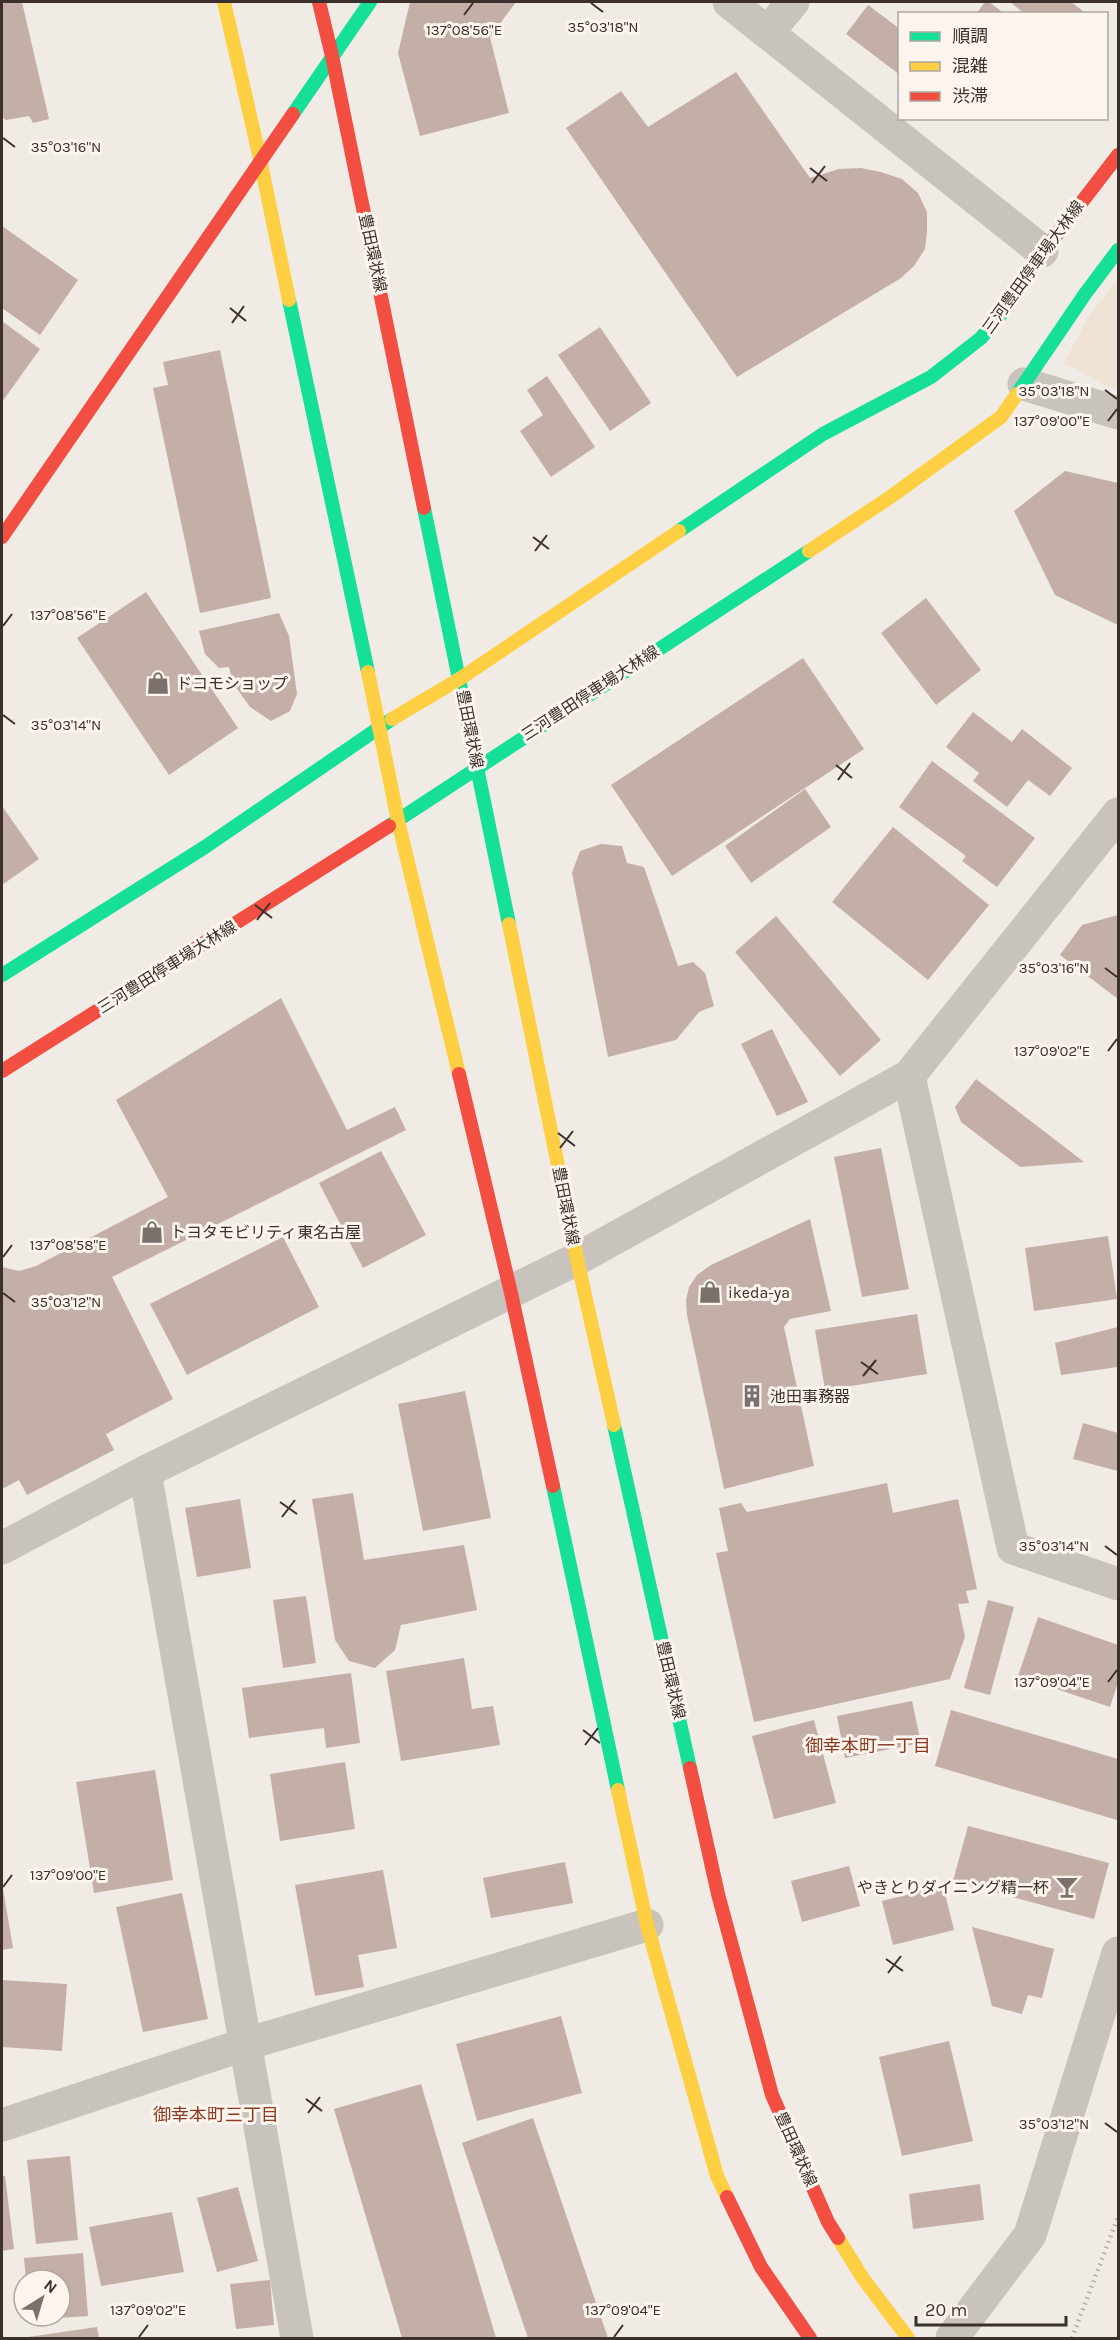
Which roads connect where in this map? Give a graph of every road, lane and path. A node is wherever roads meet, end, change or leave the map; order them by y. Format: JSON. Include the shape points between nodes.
{"nodes":[{"id":1,"x":224,"y":2,"type":"edge"},
{"id":2,"x":319,"y":2,"type":"edge"},
{"id":3,"x":370,"y":2,"type":"edge"},
{"id":4,"x":729,"y":2,"type":"edge"},
{"id":5,"x":793,"y":2,"type":"edge"},
{"id":6,"x":768,"y":32,"type":"junction"},
{"id":7,"x":332,"y":56,"type":"junction"},
{"id":8,"x":1119,"y":154,"type":"edge"},
{"id":9,"x":260,"y":159,"type":"junction"},
{"id":10,"x":1119,"y":250,"type":"edge"},
{"id":11,"x":1042,"y":251,"type":"junction"},
{"id":12,"x":1024,"y":384,"type":"junction"},
{"id":13,"x":1119,"y":413,"type":"edge"},
{"id":14,"x":2,"y":537,"type":"edge"},
{"id":15,"x":461,"y":678,"type":"junction"},
{"id":16,"x":380,"y":726,"type":"junction"},
{"id":17,"x":477,"y":767,"type":"junction"},
{"id":18,"x":1118,"y":817,"type":"edge"},
{"id":19,"x":398,"y":821,"type":"junction"},
{"id":20,"x":2,"y":975,"type":"edge"},
{"id":21,"x":2,"y":1071,"type":"edge"},
{"id":22,"x":909,"y":1077,"type":"junction"},
{"id":23,"x":577,"y":1259,"type":"junction"},
{"id":24,"x":511,"y":1293,"type":"junction"},
{"id":25,"x":145,"y":1472,"type":"junction"},
{"id":26,"x":2,"y":1548,"type":"edge"},
{"id":27,"x":1119,"y":1584,"type":"edge"},
{"id":28,"x":647,"y":1925,"type":"junction"},
{"id":29,"x":1119,"y":1953,"type":"edge"},
{"id":30,"x":246,"y":2044,"type":"junction"},
{"id":31,"x":2,"y":2125,"type":"edge"},
{"id":32,"x":297,"y":2338,"type":"edge"},
{"id":33,"x":810,"y":2338,"type":"edge"},
{"id":34,"x":908,"y":2338,"type":"edge"},
{"id":35,"x":952,"y":2338,"type":"edge"}],
"edges":[{"from":1,"to":9,"type":"main road"},
{"from":2,"to":7,"type":"main road","name":"豊田環状線"},
{"from":3,"to":7,"type":"main road"},
{"from":4,"to":6,"type":"street"},
{"from":5,"to":6,"type":"street"},
{"from":6,"to":11,"type":"street"},
{"from":7,"to":9,"type":"main road"},
{"from":7,"to":15,"type":"main road","name":"豊田環状線"},
{"from":8,"to":11,"type":"main road","name":"三河豊田停車場大林線"},
{"from":9,"to":14,"type":"main road"},
{"from":9,"to":16,"type":"main road"},
{"from":10,"to":12,"type":"main road","name":"三河豊田停車場大林線"},
{"from":11,"to":15,"type":"main road","name":"三河豊田停車場大林線","via":[[981,338],[931,377],[822,434]]},
{"from":12,"to":13,"type":"street"},
{"from":12,"to":17,"type":"main road","name":"三河豊田停車場大林線","via":[[1001,417],[889,498]]},
{"from":15,"to":16,"type":"main road","name":"三河豊田停車場大林線"},
{"from":15,"to":17,"type":"main road","name":"豊田環状線"},
{"from":16,"to":19,"type":"main road"},
{"from":16,"to":20,"type":"main road","name":"三河豊田停車場大林線","via":[[206,847]]},
{"from":17,"to":19,"type":"main road","name":"三河豊田停車場大林線"},
{"from":17,"to":23,"type":"main road","name":"豊田環状線"},
{"from":18,"to":22,"type":"street"},
{"from":19,"to":21,"type":"main road","name":"三河豊田停車場大林線"},
{"from":19,"to":24,"type":"main road"},
{"from":22,"to":23,"type":"street"},
{"from":22,"to":27,"type":"street","via":[[1013,1548]]},
{"from":23,"to":24,"type":"street"},
{"from":23,"to":34,"type":"main road","name":"豊田環状線","via":[[718,1894],[772,2095],[828,2222],[862,2277]]},
{"from":24,"to":25,"type":"street"},
{"from":24,"to":28,"type":"main road"},
{"from":25,"to":26,"type":"street"},
{"from":25,"to":30,"type":"street"},
{"from":28,"to":30,"type":"street"},
{"from":28,"to":33,"type":"main road","via":[[717,2176],[762,2267]]},
{"from":29,"to":35,"type":"street","via":[[1030,2235]]},
{"from":30,"to":31,"type":"street"},
{"from":30,"to":32,"type":"street"}]}
